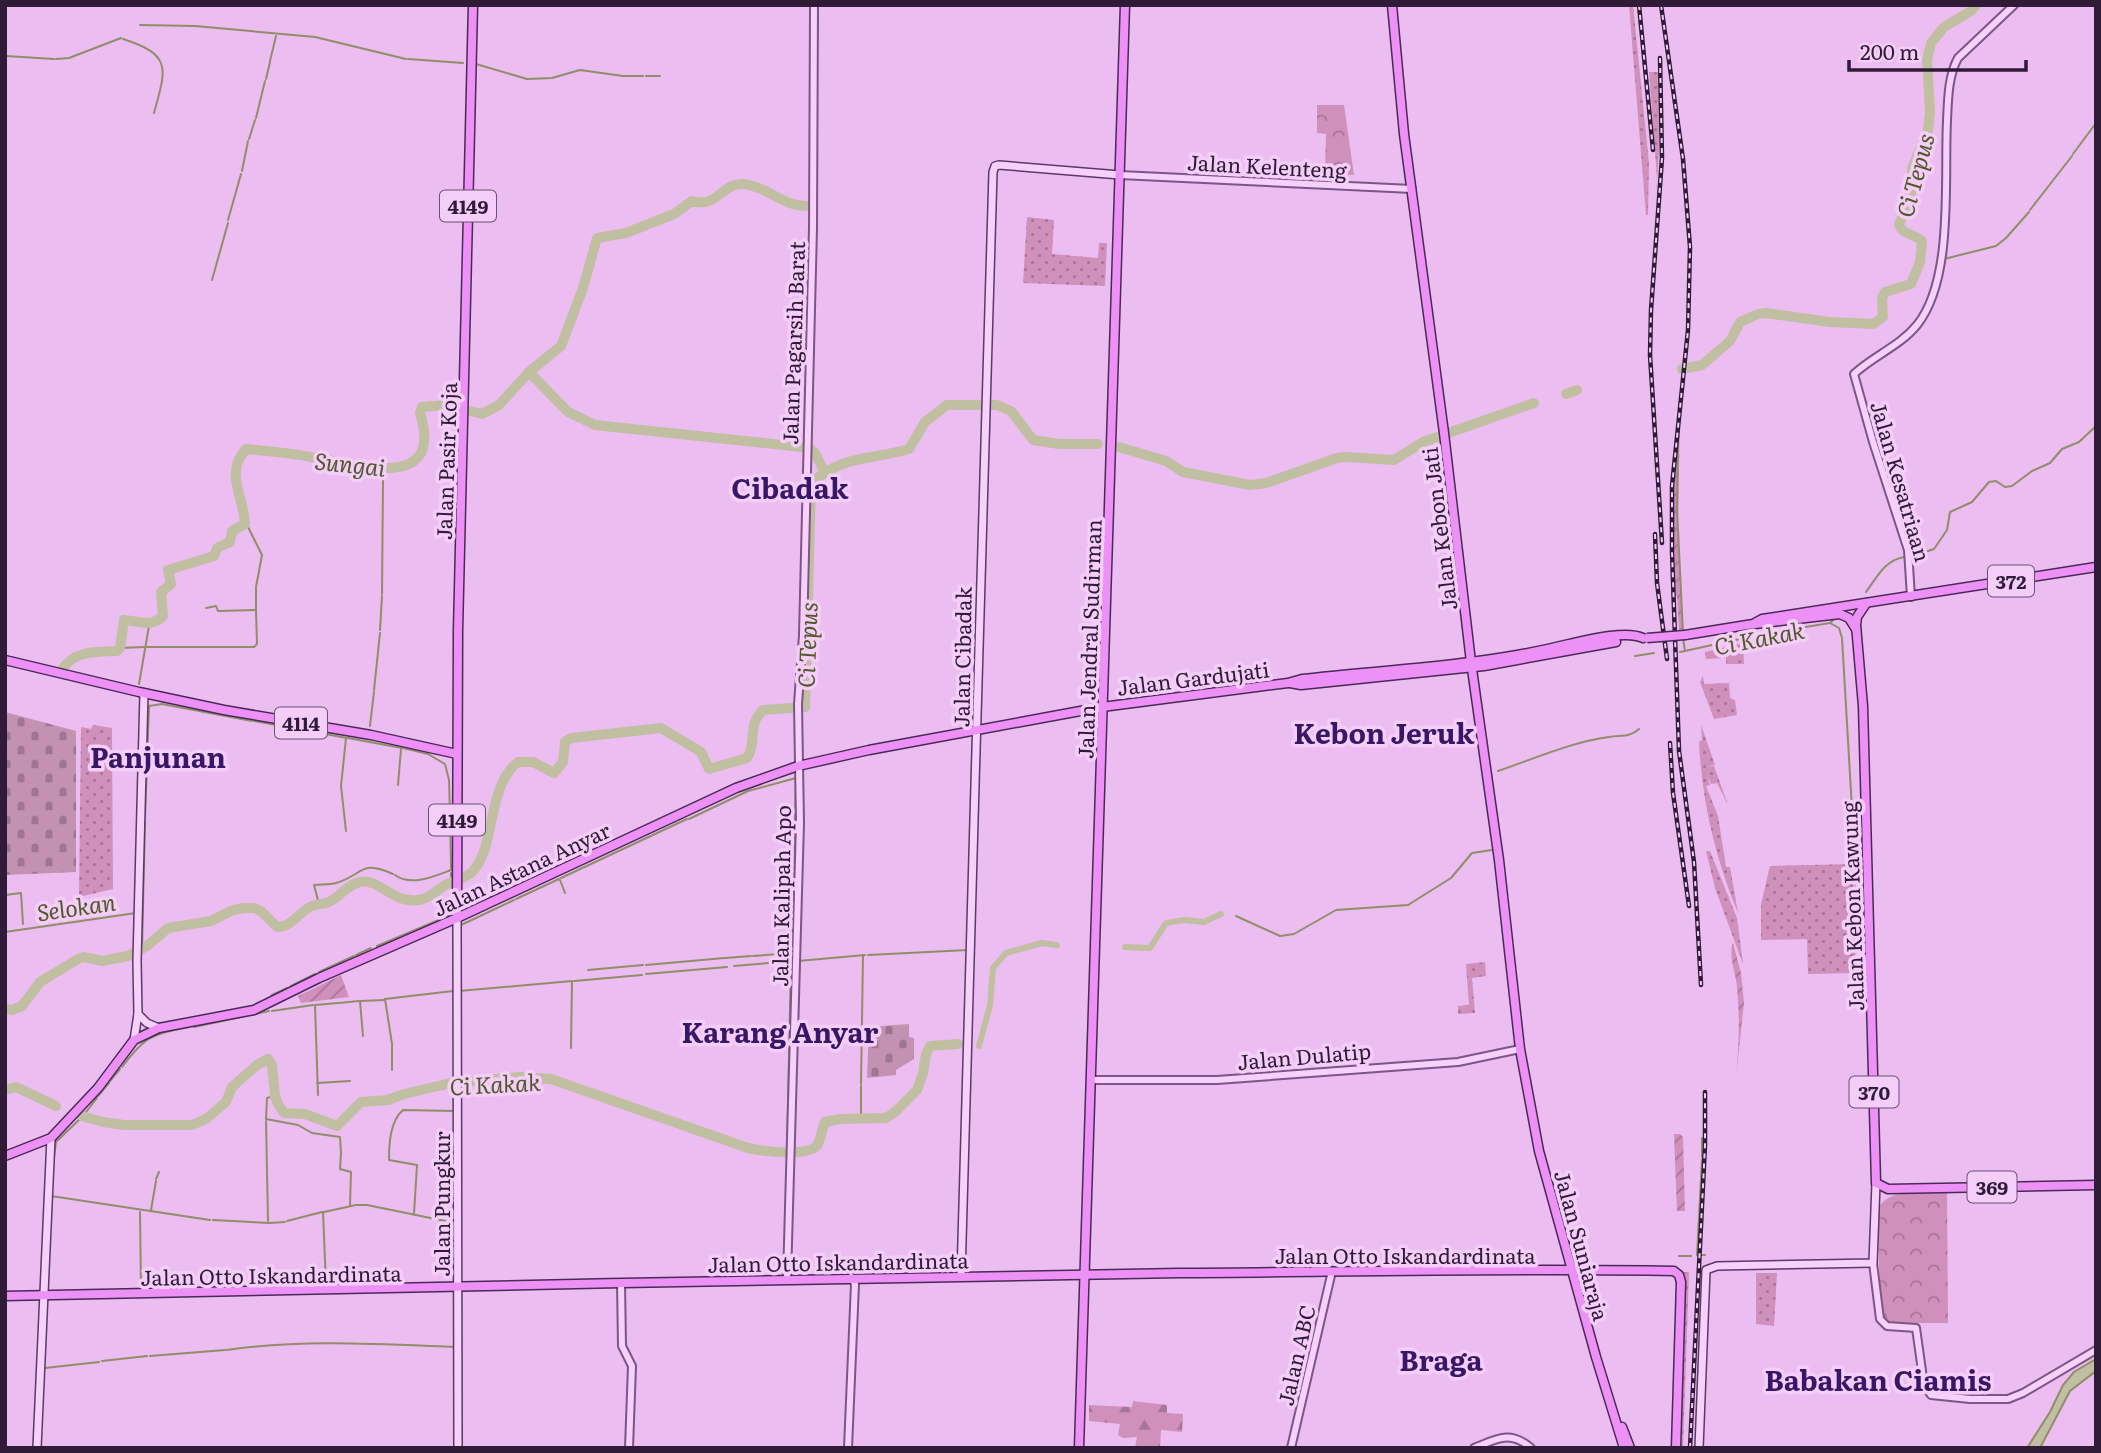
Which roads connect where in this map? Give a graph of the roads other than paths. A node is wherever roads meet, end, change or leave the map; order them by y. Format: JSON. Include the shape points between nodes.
{"nodes":[{"id":1,"x":473,"y":5,"type":"edge"},
{"id":2,"x":814,"y":5,"type":"edge"},
{"id":3,"x":1125,"y":5,"type":"edge"},
{"id":4,"x":1392,"y":5,"type":"edge"},
{"id":5,"x":2014,"y":5,"type":"edge"},
{"id":6,"x":1120,"y":175,"type":"junction"},
{"id":7,"x":1412,"y":189,"type":"junction"},
{"id":8,"x":2096,"y":567,"type":"edge"},
{"id":9,"x":1911,"y":597,"type":"junction"},
{"id":10,"x":1865,"y":605,"type":"junction"},
{"id":11,"x":1753,"y":624,"type":"junction"},
{"id":12,"x":1857,"y":632,"type":"junction"},
{"id":13,"x":1469,"y":646,"type":"junction"},
{"id":14,"x":5,"y":660,"type":"edge"},
{"id":15,"x":1484,"y":664,"type":"junction"},
{"id":16,"x":1471,"y":665,"type":"junction"},
{"id":17,"x":1475,"y":685,"type":"junction"},
{"id":18,"x":144,"y":693,"type":"junction"},
{"id":19,"x":1102,"y":707,"type":"junction"},
{"id":20,"x":976,"y":731,"type":"junction"},
{"id":21,"x":457,"y":754,"type":"junction"},
{"id":22,"x":798,"y":766,"type":"junction"},
{"id":23,"x":457,"y":918,"type":"junction"},
{"id":24,"x":138,"y":1014,"type":"junction"},
{"id":25,"x":159,"y":1028,"type":"junction"},
{"id":26,"x":134,"y":1040,"type":"junction"},
{"id":27,"x":1520,"y":1049,"type":"junction"},
{"id":28,"x":1091,"y":1080,"type":"junction"},
{"id":29,"x":51,"y":1138,"type":"junction"},
{"id":30,"x":5,"y":1156,"type":"edge"},
{"id":31,"x":1876,"y":1183,"type":"junction"},
{"id":32,"x":2096,"y":1185,"type":"edge"},
{"id":33,"x":1888,"y":1189,"type":"junction"},
{"id":34,"x":1874,"y":1209,"type":"junction"},
{"id":35,"x":1873,"y":1263,"type":"junction"},
{"id":36,"x":1332,"y":1271,"type":"junction"},
{"id":37,"x":1572,"y":1271,"type":"junction"},
{"id":38,"x":1084,"y":1274,"type":"junction"},
{"id":39,"x":961,"y":1276,"type":"junction"},
{"id":40,"x":788,"y":1278,"type":"junction"},
{"id":41,"x":854,"y":1278,"type":"junction"},
{"id":42,"x":621,"y":1283,"type":"junction"},
{"id":43,"x":457,"y":1289,"type":"junction"},
{"id":44,"x":5,"y":1296,"type":"edge"},
{"id":45,"x":43,"y":1296,"type":"junction"},
{"id":46,"x":2096,"y":1350,"type":"edge"},
{"id":47,"x":1614,"y":1412,"type":"junction"},
{"id":48,"x":37,"y":1448,"type":"edge"},
{"id":49,"x":458,"y":1448,"type":"edge"},
{"id":50,"x":629,"y":1448,"type":"edge"},
{"id":51,"x":849,"y":1448,"type":"edge"},
{"id":52,"x":1079,"y":1448,"type":"edge"},
{"id":53,"x":1291,"y":1448,"type":"edge"},
{"id":54,"x":1474,"y":1448,"type":"edge"},
{"id":55,"x":1531,"y":1448,"type":"edge"},
{"id":56,"x":1623,"y":1448,"type":"edge"},
{"id":57,"x":1630,"y":1448,"type":"edge"},
{"id":58,"x":1675,"y":1448,"type":"edge"},
{"id":59,"x":1699,"y":1448,"type":"edge"}],
"edges":[{"from":1,"to":21,"type":"main road","name":"Jalan Pasir Koja","number":"4149"},
{"from":2,"to":22,"type":"street","name":"Jalan Pagarsih Barat","via":[[813,228]]},
{"from":3,"to":6,"type":"main road","name":"Jalan Jendral Sudirman"},
{"from":4,"to":7,"type":"main road","name":"Jalan Kebon Jati"},
{"from":5,"to":9,"type":"street","name":"Jalan Kesatriaan","via":[[1954,65],[1943,261],[1931,301],[1917,326],[1854,374],[1909,554]]},
{"from":6,"to":7,"type":"street","name":"Jalan Kelenteng"},
{"from":6,"to":19,"type":"main road","name":"Jalan Jendral Sudirman"},
{"from":6,"to":20,"type":"main road","name":"Jalan Cibadak","via":[[995,166],[993,172]]},
{"from":7,"to":13,"type":"main road","name":"Jalan Kebon Jati"},
{"from":8,"to":9,"type":"main road","number":"372"},
{"from":9,"to":10,"type":"main road","number":"372"},
{"from":10,"to":11,"type":"main road"},
{"from":10,"to":12,"type":"main road","name":"Jalan Kebon Kawung","number":"370","via":[[1857,617]]},
{"from":11,"to":12,"type":"main road","via":[[1844,615]]},
{"from":11,"to":15,"type":"main road","name":"Jalan Gardujati","bridge":true,"via":[[1569,647]]},
{"from":12,"to":31,"type":"main road","name":"Jalan Kebon Kawung","number":"370"},
{"from":13,"to":15,"type":"main road"},
{"from":13,"to":16,"type":"main road","name":"Jalan Kebon Jati"},
{"from":14,"to":18,"type":"main road","number":"4114"},
{"from":15,"to":16,"type":"main road","name":"Jalan Gardujati"},
{"from":15,"to":17,"type":"main road"},
{"from":16,"to":17,"type":"main road","name":"Jalan Kebon Jati"},
{"from":16,"to":19,"type":"main road","name":"Jalan Gardujati","via":[[1301,679]]},
{"from":17,"to":27,"type":"main road","name":"Jalan Kebon Jati"},
{"from":18,"to":21,"type":"main road","number":"4114"},
{"from":18,"to":24,"type":"main road"},
{"from":19,"to":20,"type":"main road","name":"Jalan Astana Anyar"},
{"from":19,"to":28,"type":"main road","name":"Jalan Jendral Sudirman"},
{"from":20,"to":22,"type":"main road","name":"Jalan Astana Anyar"},
{"from":20,"to":39,"type":"main road","name":"Jalan Cibadak"},
{"from":21,"to":23,"type":"main road","name":"Jalan Pasir Koja","number":"4149"},
{"from":22,"to":23,"type":"main road","name":"Jalan Astana Anyar","via":[[736,788]]},
{"from":22,"to":40,"type":"street","name":"Jalan Kalipah Apo"},
{"from":23,"to":25,"type":"main road","name":"Jalan Astana Anyar","via":[[254,1010]]},
{"from":23,"to":43,"type":"main road","name":"Jalan Pungkur"},
{"from":24,"to":25,"type":"main road"},
{"from":24,"to":26,"type":"main road"},
{"from":25,"to":26,"type":"main road","name":"Jalan Astana Anyar"},
{"from":26,"to":29,"type":"main road","name":"Jalan Astana Anyar","via":[[98,1088]]},
{"from":27,"to":28,"type":"street","name":"Jalan Dulatip","via":[[1458,1062],[1217,1080]]},
{"from":27,"to":37,"type":"main road","name":"Jalan Suniaraja","via":[[1539,1152]]},
{"from":28,"to":38,"type":"main road","name":"Jalan Jendral Sudirman"},
{"from":29,"to":30,"type":"main road","name":"Jalan Astana Anyar"},
{"from":29,"to":45,"type":"main road"},
{"from":31,"to":33,"type":"main road","number":"369"},
{"from":31,"to":34,"type":"main road","name":"Jalan Kebon Kawung"},
{"from":32,"to":33,"type":"main road","number":"369"},
{"from":33,"to":34,"type":"main road"},
{"from":34,"to":35,"type":"main road","name":"Jalan Kebon Kawung"},
{"from":35,"to":46,"type":"street","via":[[1880,1319],[1887,1326],[1916,1328],[1924,1385],[1931,1395],[2008,1399]]},
{"from":35,"to":59,"type":"main road","via":[[1707,1269]]},
{"from":36,"to":37,"type":"main road","name":"Jalan Otto Iskandardinata"},
{"from":36,"to":38,"type":"main road","name":"Jalan Otto Iskandardinata"},
{"from":36,"to":53,"type":"street","name":"Jalan ABC"},
{"from":37,"to":47,"type":"main road","name":"Jalan Suniaraja"},
{"from":37,"to":58,"type":"main road","name":"Jalan Otto Iskandardinata","via":[[1677,1272],[1681,1282]]},
{"from":38,"to":39,"type":"main road","name":"Jalan Otto Iskandardinata"},
{"from":38,"to":52,"type":"main road","name":"Jalan Jendral Sudirman"},
{"from":39,"to":41,"type":"main road","name":"Jalan Otto Iskandardinata"},
{"from":40,"to":41,"type":"main road","name":"Jalan Otto Iskandardinata"},
{"from":40,"to":42,"type":"main road","name":"Jalan Otto Iskandardinata"},
{"from":41,"to":51,"type":"street"},
{"from":42,"to":43,"type":"main road","name":"Jalan Otto Iskandardinata"},
{"from":42,"to":50,"type":"street","via":[[622,1346],[632,1366]]},
{"from":43,"to":45,"type":"main road","name":"Jalan Otto Iskandardinata"},
{"from":43,"to":49,"type":"main road","name":"Jalan Pungkur"},
{"from":44,"to":45,"type":"main road","name":"Jalan Otto Iskandardinata"},
{"from":45,"to":48,"type":"main road"},
{"from":47,"to":56,"type":"main road","name":"Jalan Suniaraja"},
{"from":47,"to":57,"type":"main road"},
{"from":54,"to":55,"type":"street","via":[[1511,1436]]}]}
